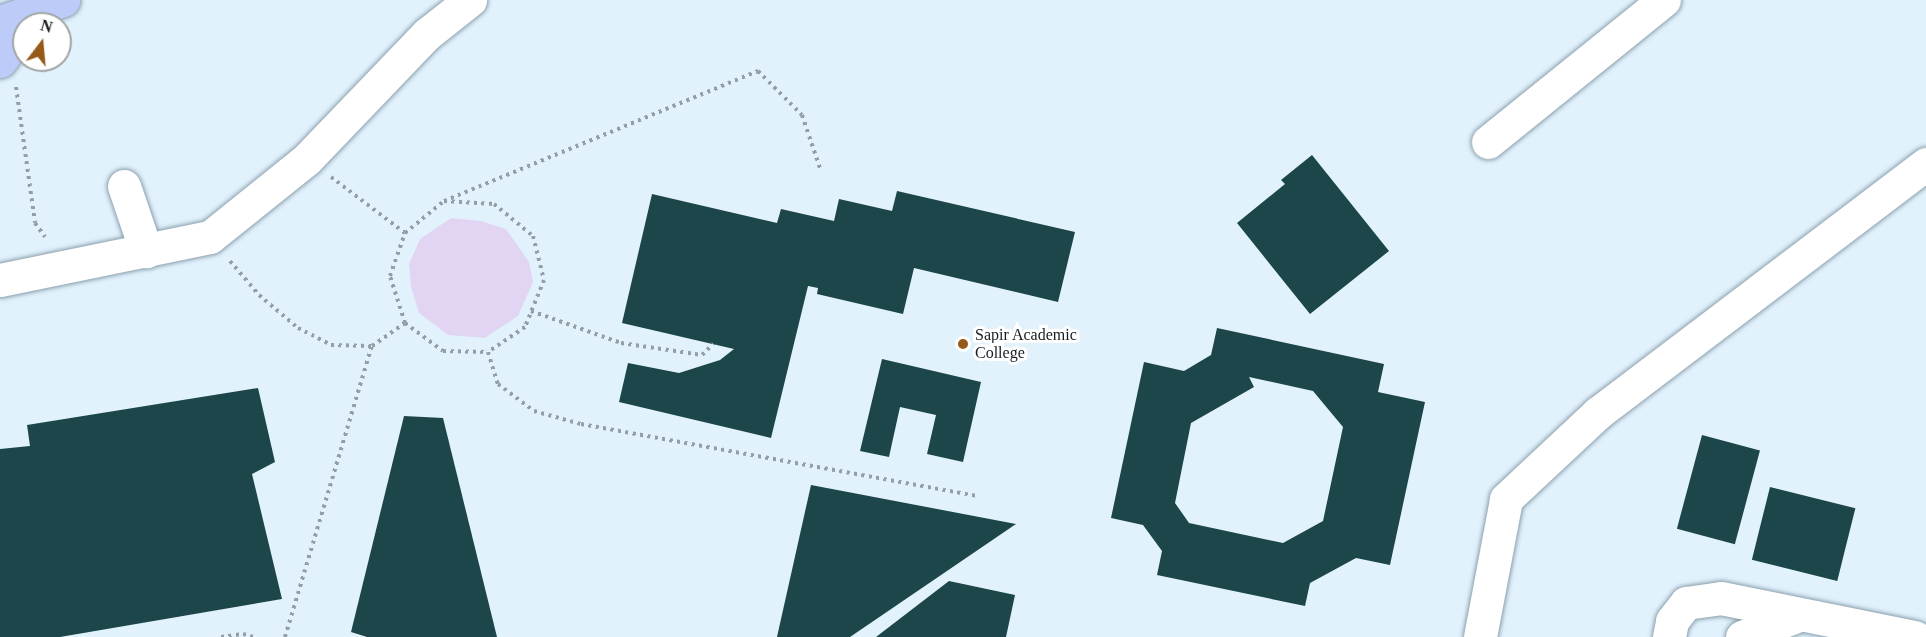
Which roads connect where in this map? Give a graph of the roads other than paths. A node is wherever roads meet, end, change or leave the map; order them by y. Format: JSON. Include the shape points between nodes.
{"nodes":[{"id":1,"x":470,"y":0,"type":"edge"},
{"id":2,"x":1664,"y":0,"type":"edge"},
{"id":3,"x":1488,"y":142,"type":"dead end"},
{"id":4,"x":1926,"y":164,"type":"edge"},
{"id":5,"x":124,"y":186,"type":"dead end"},
{"id":6,"x":146,"y":251,"type":"junction"},
{"id":7,"x":0,"y":280,"type":"edge"},
{"id":8,"x":1799,"y":615,"type":"junction"},
{"id":9,"x":1480,"y":637,"type":"edge"},
{"id":10,"x":1669,"y":637,"type":"edge"},
{"id":11,"x":1742,"y":637,"type":"edge"},
{"id":12,"x":1915,"y":637,"type":"edge"}],
"edges":[{"from":1,"to":6,"type":"street","via":[[427,34],[307,159],[210,237]]},
{"from":2,"to":3,"type":"street"},
{"from":4,"to":9,"type":"street","via":[[1598,413],[1506,499]]},
{"from":5,"to":6,"type":"street"},
{"from":6,"to":7,"type":"street"},
{"from":8,"to":10,"type":"street","via":[[1720,598],[1701,598],[1686,603],[1671,621]]},
{"from":8,"to":11,"type":"street"},
{"from":8,"to":12,"type":"street"}]}
